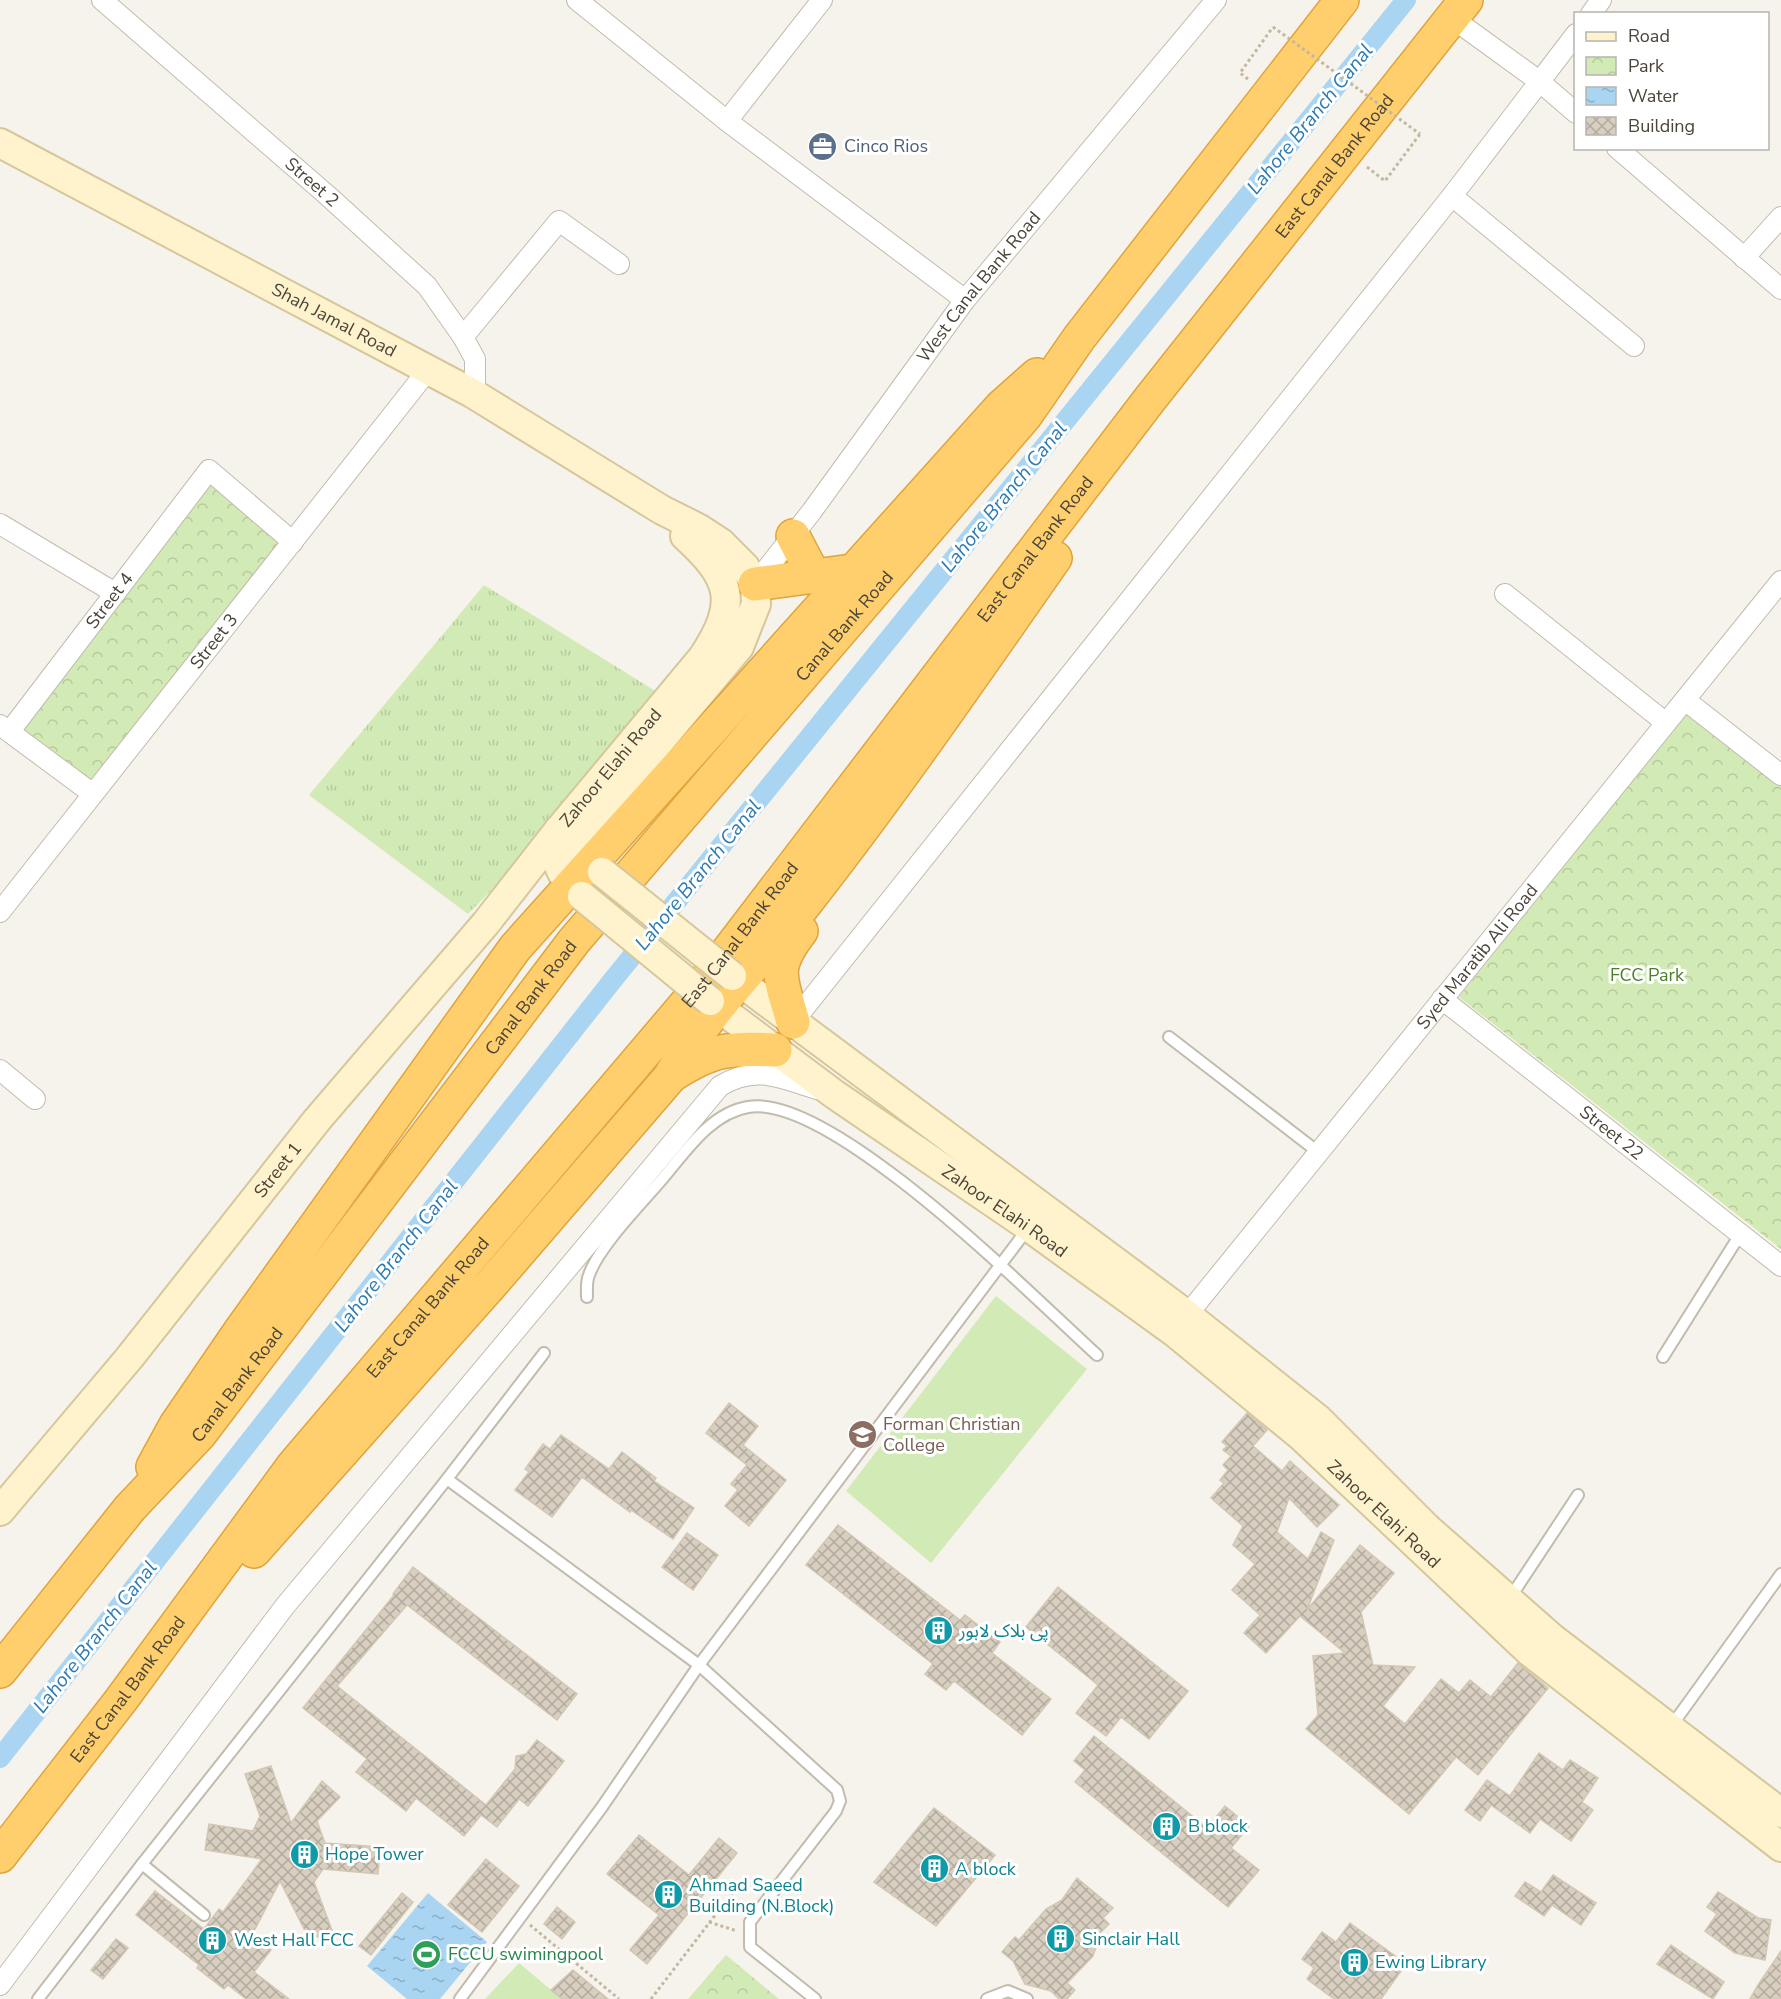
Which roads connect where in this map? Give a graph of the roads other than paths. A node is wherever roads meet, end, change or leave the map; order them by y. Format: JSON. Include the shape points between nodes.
{"nodes":[{"id":1,"x":102,"y":0,"type":"edge"},
{"id":2,"x":577,"y":0,"type":"edge"},
{"id":3,"x":822,"y":0,"type":"edge"},
{"id":4,"x":1216,"y":0,"type":"edge"},
{"id":5,"x":1341,"y":0,"type":"edge"},
{"id":6,"x":1459,"y":9,"type":"edge"},
{"id":7,"x":1574,"y":35,"type":"edge"},
{"id":8,"x":1539,"y":81,"type":"junction"},
{"id":9,"x":1574,"y":112,"type":"edge"},
{"id":10,"x":727,"y":121,"type":"junction"},
{"id":11,"x":0,"y":143,"type":"edge"},
{"id":12,"x":1619,"y":150,"type":"edge"},
{"id":13,"x":1452,"y":196,"type":"junction"},
{"id":14,"x":1781,"y":217,"type":"edge"},
{"id":15,"x":1744,"y":258,"type":"junction"},
{"id":16,"x":619,"y":264,"type":"dead end"},
{"id":17,"x":1781,"y":289,"type":"edge"},
{"id":18,"x":965,"y":300,"type":"junction"},
{"id":19,"x":463,"y":337,"type":"junction"},
{"id":20,"x":1079,"y":338,"type":"junction"},
{"id":21,"x":1634,"y":346,"type":"dead end"},
{"id":22,"x":429,"y":370,"type":"junction"},
{"id":23,"x":472,"y":393,"type":"junction"},
{"id":24,"x":1150,"y":399,"type":"junction"},
{"id":25,"x":662,"y":510,"type":"junction"},
{"id":26,"x":0,"y":524,"type":"edge"},
{"id":27,"x":794,"y":536,"type":"junction"},
{"id":28,"x":293,"y":542,"type":"junction"},
{"id":29,"x":852,"y":571,"type":"junction"},
{"id":30,"x":814,"y":576,"type":"junction"},
{"id":31,"x":1781,"y":581,"type":"edge"},
{"id":32,"x":755,"y":584,"type":"junction"},
{"id":33,"x":115,"y":593,"type":"junction"},
{"id":34,"x":1505,"y":594,"type":"dead end"},
{"id":35,"x":1685,"y":700,"type":"junction"},
{"id":36,"x":1666,"y":723,"type":"junction"},
{"id":37,"x":5,"y":728,"type":"edge"},
{"id":38,"x":1781,"y":775,"type":"edge"},
{"id":39,"x":93,"y":794,"type":"junction"},
{"id":40,"x":558,"y":831,"type":"junction"},
{"id":41,"x":519,"y":879,"type":"junction"},
{"id":42,"x":587,"y":879,"type":"junction"},
{"id":43,"x":804,"y":906,"type":"junction"},
{"id":44,"x":0,"y":912,"type":"edge"},
{"id":45,"x":736,"y":979,"type":"junction"},
{"id":46,"x":1442,"y":999,"type":"junction"},
{"id":47,"x":714,"y":1004,"type":"junction"},
{"id":48,"x":793,"y":1022,"type":"junction"},
{"id":49,"x":1169,"y":1037,"type":"dead end"},
{"id":50,"x":775,"y":1050,"type":"junction"},
{"id":51,"x":0,"y":1070,"type":"edge"},
{"id":52,"x":670,"y":1077,"type":"junction"},
{"id":53,"x":834,"y":1094,"type":"junction"},
{"id":54,"x":35,"y":1100,"type":"dead end"},
{"id":55,"x":1318,"y":1152,"type":"junction"},
{"id":56,"x":1029,"y":1227,"type":"junction"},
{"id":57,"x":1741,"y":1233,"type":"junction"},
{"id":58,"x":1781,"y":1266,"type":"edge"},
{"id":59,"x":1000,"y":1267,"type":"junction"},
{"id":60,"x":587,"y":1298,"type":"dead end"},
{"id":61,"x":1181,"y":1323,"type":"junction"},
{"id":62,"x":544,"y":1353,"type":"dead end"},
{"id":63,"x":1097,"y":1355,"type":"dead end"},
{"id":64,"x":1663,"y":1357,"type":"dead end"},
{"id":65,"x":447,"y":1479,"type":"junction"},
{"id":66,"x":1578,"y":1495,"type":"dead end"},
{"id":67,"x":130,"y":1508,"type":"junction"},
{"id":68,"x":0,"y":1511,"type":"edge"},
{"id":69,"x":1781,"y":1574,"type":"edge"},
{"id":70,"x":1508,"y":1600,"type":"junction"},
{"id":71,"x":699,"y":1665,"type":"junction"},
{"id":72,"x":0,"y":1671,"type":"edge"},
{"id":73,"x":121,"y":1700,"type":"junction"},
{"id":74,"x":1670,"y":1728,"type":"junction"},
{"id":75,"x":1781,"y":1813,"type":"edge"},
{"id":76,"x":1781,"y":1847,"type":"edge"},
{"id":77,"x":0,"y":1857,"type":"edge"},
{"id":78,"x":142,"y":1864,"type":"junction"},
{"id":79,"x":204,"y":1915,"type":"dead end"},
{"id":80,"x":0,"y":1985,"type":"edge"},
{"id":81,"x":38,"y":1999,"type":"edge"},
{"id":82,"x":460,"y":1999,"type":"edge"},
{"id":83,"x":814,"y":1999,"type":"edge"},
{"id":84,"x":987,"y":1999,"type":"edge"},
{"id":85,"x":1027,"y":1999,"type":"edge"}],
"edges":[{"from":1,"to":19,"type":"street","name":"Street 2","via":[[427,286]]},
{"from":2,"to":10,"type":"street"},
{"from":3,"to":10,"type":"street"},
{"from":4,"to":18,"type":"street","name":"West Canal Bank Road"},
{"from":5,"to":20,"type":"highway"},
{"from":6,"to":8,"type":"street"},
{"from":6,"to":24,"type":"highway","name":"East Canal Bank Road"},
{"from":7,"to":8,"type":"street"},
{"from":8,"to":9,"type":"street"},
{"from":8,"to":13,"type":"street"},
{"from":10,"to":18,"type":"street"},
{"from":11,"to":22,"type":"main road","name":"Shah Jamal Road"},
{"from":12,"to":15,"type":"street"},
{"from":13,"to":21,"type":"street"},
{"from":13,"to":48,"type":"street"},
{"from":14,"to":15,"type":"street"},
{"from":15,"to":17,"type":"street"},
{"from":16,"to":19,"type":"street","via":[[559,221]]},
{"from":18,"to":27,"type":"street","name":"West Canal Bank Road"},
{"from":19,"to":23,"type":"street","name":"Street 2","via":[[475,359]]},
{"from":20,"to":29,"type":"highway","via":[[1001,407]]},
{"from":20,"to":67,"type":"highway","name":"Canal Bank Road","via":[[1025,416],[574,941],[199,1435]]},
{"from":22,"to":23,"type":"main road","name":"Shah Jamal Road"},
{"from":22,"to":28,"type":"street","name":"Street 3"},
{"from":23,"to":25,"type":"main road","name":"Shah Jamal Road"},
{"from":24,"to":43,"type":"highway","via":[[1062,548]]},
{"from":24,"to":73,"type":"highway","name":"East Canal Bank Road","via":[[703,984],[293,1466]]},
{"from":25,"to":32,"type":"main road","via":[[721,543],[745,567]]},
{"from":25,"to":40,"type":"main road","name":"Zahoor Elahi Road","via":[[719,572],[726,599],[722,626],[703,657]]},
{"from":26,"to":33,"type":"street"},
{"from":27,"to":30,"type":"highway"},
{"from":27,"to":32,"type":"street","name":"West Canal Bank Road"},
{"from":28,"to":33,"type":"street","name":"Street 4","via":[[208,470]]},
{"from":28,"to":39,"type":"street","name":"Street 3"},
{"from":29,"to":30,"type":"highway"},
{"from":29,"to":42,"type":"highway"},
{"from":30,"to":32,"type":"highway"},
{"from":31,"to":35,"type":"street","name":"Syed Maratib Ali Road"},
{"from":32,"to":42,"type":"main road","via":[[752,617],[732,657],[582,834]]},
{"from":33,"to":37,"type":"street","name":"Street 4"},
{"from":34,"to":36,"type":"street"},
{"from":35,"to":36,"type":"street","name":"Syed Maratib Ali Road"},
{"from":35,"to":38,"type":"street"},
{"from":36,"to":46,"type":"street","name":"Syed Maratib Ali Road"},
{"from":37,"to":39,"type":"street"},
{"from":39,"to":44,"type":"street","name":"Street 3"},
{"from":40,"to":41,"type":"main road","name":"Street 1"},
{"from":40,"to":42,"type":"main road","name":"Zahoor Elahi Road","via":[[555,855],[560,872]]},
{"from":41,"to":42,"type":"main road"},
{"from":41,"to":68,"type":"main road","name":"Street 1","via":[[317,1120],[130,1357]]},
{"from":42,"to":45,"type":"main road","name":"Zahoor Elahi Road","bridge":true},
{"from":42,"to":47,"type":"main road","name":"Zahoor Elahi Road","bridge":true},
{"from":42,"to":67,"type":"highway","via":[[542,915],[496,974],[241,1330],[176,1425]]},
{"from":43,"to":45,"type":"highway"},
{"from":43,"to":48,"type":"highway","via":[[803,928],[785,952],[781,965],[780,977]]},
{"from":45,"to":47,"type":"highway"},
{"from":45,"to":48,"type":"main road","name":"Zahoor Elahi Road"},
{"from":46,"to":55,"type":"street","name":"Syed Maratib Ali Road"},
{"from":46,"to":57,"type":"street","name":"Street 22"},
{"from":47,"to":50,"type":"main road","name":"Zahoor Elahi Road"},
{"from":47,"to":52,"type":"highway"},
{"from":48,"to":61,"type":"main road","name":"Zahoor Elahi Road"},
{"from":49,"to":55,"type":"lane"},
{"from":50,"to":52,"type":"highway","via":[[714,1052]]},
{"from":50,"to":53,"type":"main road","name":"Zahoor Elahi Road"},
{"from":51,"to":54,"type":"street"},
{"from":52,"to":73,"type":"highway"},
{"from":53,"to":56,"type":"main road","name":"Zahoor Elahi Road"},
{"from":53,"to":80,"type":"street","via":[[762,1073],[740,1076],[720,1086],[285,1606]]},
{"from":55,"to":61,"type":"street","name":"Syed Maratib Ali Road"},
{"from":56,"to":59,"type":"lane"},
{"from":56,"to":61,"type":"main road","name":"Zahoor Elahi Road"},
{"from":57,"to":58,"type":"street","name":"Street 22"},
{"from":57,"to":64,"type":"lane"},
{"from":59,"to":60,"type":"lane","via":[[944,1214],[861,1150],[792,1114],[758,1105],[732,1111],[699,1136],[592,1267]]},
{"from":59,"to":63,"type":"lane"},
{"from":59,"to":71,"type":"lane"},
{"from":61,"to":70,"type":"main road","name":"Zahoor Elahi Road","via":[[1318,1419],[1427,1528]]},
{"from":61,"to":76,"type":"main road","name":"Zahoor Elahi Road","via":[[1530,1652]]},
{"from":62,"to":65,"type":"lane"},
{"from":65,"to":71,"type":"lane"},
{"from":65,"to":78,"type":"lane"},
{"from":66,"to":70,"type":"lane"},
{"from":67,"to":72,"type":"highway","name":"Canal Bank Road"},
{"from":69,"to":74,"type":"lane"},
{"from":70,"to":74,"type":"main road","name":"Zahoor Elahi Road"},
{"from":71,"to":82,"type":"lane","via":[[522,1918]]},
{"from":71,"to":83,"type":"lane","via":[[837,1790],[840,1801],[836,1811],[750,1922],[748,1934],[750,1947]]},
{"from":73,"to":77,"type":"highway","name":"East Canal Bank Road"},
{"from":74,"to":75,"type":"main road","name":"Zahoor Elahi Road"},
{"from":78,"to":79,"type":"lane"},
{"from":78,"to":81,"type":"lane"},
{"from":84,"to":85,"type":"lane","via":[[1008,1991]]}]}
